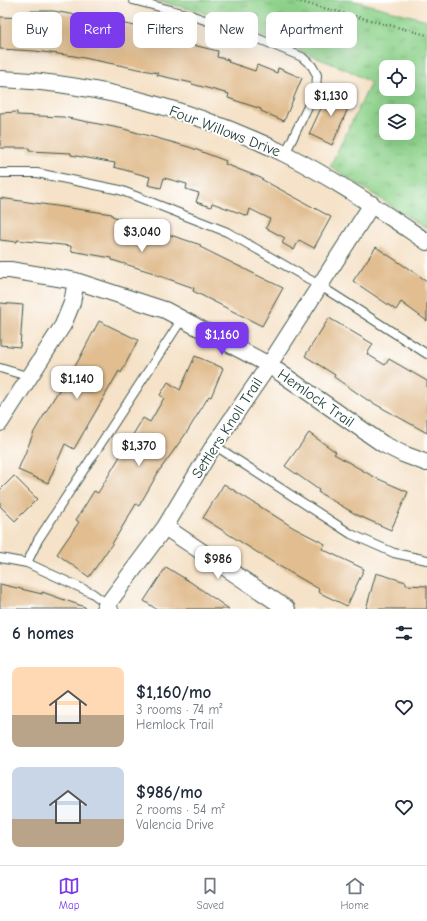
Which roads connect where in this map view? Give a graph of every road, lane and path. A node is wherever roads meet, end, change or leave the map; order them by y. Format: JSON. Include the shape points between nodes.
{"nodes":[{"id":1,"x":133,"y":0,"type":"edge"},
{"id":2,"x":293,"y":0,"type":"edge"},
{"id":3,"x":427,"y":35,"type":"edge"},
{"id":4,"x":0,"y":79,"type":"edge"},
{"id":5,"x":285,"y":154,"type":"junction"},
{"id":6,"x":0,"y":173,"type":"edge"},
{"id":7,"x":372,"y":204,"type":"junction"},
{"id":8,"x":427,"y":242,"type":"edge"},
{"id":9,"x":0,"y":270,"type":"edge"},
{"id":10,"x":76,"y":281,"type":"junction"},
{"id":11,"x":319,"y":285,"type":"junction"},
{"id":12,"x":182,"y":319,"type":"junction"},
{"id":13,"x":427,"y":354,"type":"edge"},
{"id":14,"x":269,"y":365,"type":"junction"},
{"id":15,"x":0,"y":368,"type":"edge"},
{"id":16,"x":30,"y":377,"type":"junction"},
{"id":17,"x":0,"y":423,"type":"edge"},
{"id":18,"x":214,"y":445,"type":"junction"},
{"id":19,"x":427,"y":463,"type":"edge"},
{"id":20,"x":165,"y":527,"type":"junction"},
{"id":21,"x":0,"y":558,"type":"edge"},
{"id":22,"x":427,"y":560,"type":"edge"},
{"id":23,"x":27,"y":563,"type":"junction"},
{"id":24,"x":109,"y":607,"type":"edge"},
{"id":25,"x":287,"y":609,"type":"edge"}],
"edges":[{"from":1,"to":5,"type":"lane","via":[[190,15],[252,36],[302,57],[312,66],[317,75],[316,90]]},
{"from":2,"to":3,"type":"path"},
{"from":4,"to":5,"type":"street","name":"Four Willows Drive","via":[[27,80],[101,91],[157,105],[212,122]]},
{"from":5,"to":7,"type":"street","name":"Four Willows Drive"},
{"from":6,"to":11,"type":"lane","via":[[37,173],[120,190],[227,232]]},
{"from":7,"to":8,"type":"street","name":"Four Willows Drive"},
{"from":7,"to":11,"type":"street","name":"Settlers Knoll Trail"},
{"from":9,"to":10,"type":"street","name":"Hemlock Trail"},
{"from":10,"to":12,"type":"street","name":"Hemlock Trail","via":[[165,310]]},
{"from":10,"to":16,"type":"street","via":[[72,303],[63,325]]},
{"from":11,"to":13,"type":"lane"},
{"from":11,"to":14,"type":"street","name":"Settlers Knoll Trail"},
{"from":12,"to":14,"type":"street","name":"Hemlock Trail"},
{"from":12,"to":23,"type":"lane","via":[[38,540]]},
{"from":14,"to":18,"type":"street","name":"Settlers Knoll Trail"},
{"from":14,"to":19,"type":"street","name":"Hemlock Trail","via":[[383,444]]},
{"from":15,"to":16,"type":"lane"},
{"from":16,"to":17,"type":"street"},
{"from":18,"to":20,"type":"street","name":"Settlers Knoll Trail"},
{"from":18,"to":22,"type":"lane","via":[[351,534],[394,553]]},
{"from":20,"to":24,"type":"street","name":"Settlers Knoll Trail"},
{"from":20,"to":25,"type":"street"},
{"from":21,"to":23,"type":"lane"},
{"from":23,"to":24,"type":"lane","via":[[92,594]]}]}
